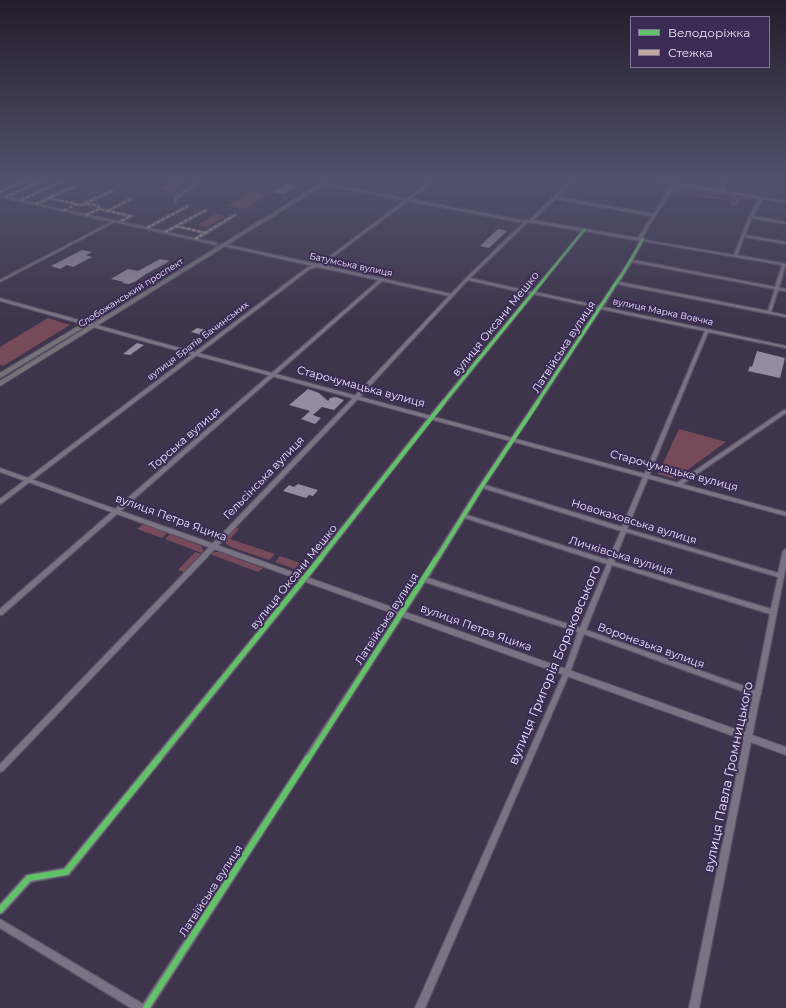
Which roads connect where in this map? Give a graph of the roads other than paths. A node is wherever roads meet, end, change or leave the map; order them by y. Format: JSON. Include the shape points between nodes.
{"nodes":[{"id":1,"x":111,"y":225,"type":"edge"},
{"id":2,"x":132,"y":225,"type":"edge"},
{"id":3,"x":153,"y":225,"type":"edge"},
{"id":4,"x":220,"y":225,"type":"edge"},
{"id":5,"x":249,"y":225,"type":"edge"},
{"id":6,"x":255,"y":225,"type":"edge"},
{"id":7,"x":375,"y":225,"type":"edge"},
{"id":8,"x":525,"y":225,"type":"edge"},
{"id":9,"x":554,"y":225,"type":"edge"},
{"id":10,"x":649,"y":225,"type":"edge"},
{"id":11,"x":748,"y":225,"type":"edge"},
{"id":12,"x":176,"y":226,"type":"joint"},
{"id":13,"x":147,"y":228,"type":"junction"},
{"id":14,"x":584,"y":230,"type":"junction"},
{"id":15,"x":165,"y":232,"type":"junction"},
{"id":16,"x":206,"y":233,"type":"junction"},
{"id":17,"x":743,"y":236,"type":"junction"},
{"id":18,"x":195,"y":239,"type":"junction"},
{"id":19,"x":641,"y":239,"type":"junction"},
{"id":20,"x":786,"y":243,"type":"edge"},
{"id":21,"x":216,"y":244,"type":"junction"},
{"id":22,"x":224,"y":245,"type":"junction"},
{"id":23,"x":735,"y":256,"type":"junction"},
{"id":24,"x":631,"y":261,"type":"junction"},
{"id":25,"x":317,"y":265,"type":"junction"},
{"id":26,"x":785,"y":265,"type":"edge"},
{"id":27,"x":382,"y":279,"type":"junction"},
{"id":28,"x":467,"y":279,"type":"junction"},
{"id":29,"x":0,"y":281,"type":"edge"},
{"id":30,"x":616,"y":284,"type":"junction"},
{"id":31,"x":776,"y":288,"type":"junction"},
{"id":32,"x":786,"y":290,"type":"edge"},
{"id":33,"x":533,"y":293,"type":"junction"},
{"id":34,"x":452,"y":295,"type":"junction"},
{"id":35,"x":0,"y":300,"type":"edge"},
{"id":36,"x":600,"y":307,"type":"junction"},
{"id":37,"x":769,"y":313,"type":"junction"},
{"id":38,"x":786,"y":316,"type":"edge"},
{"id":39,"x":86,"y":324,"type":"junction"},
{"id":40,"x":94,"y":326,"type":"junction"},
{"id":41,"x":707,"y":330,"type":"junction"},
{"id":42,"x":786,"y":347,"type":"edge"},
{"id":43,"x":196,"y":354,"type":"junction"},
{"id":44,"x":274,"y":374,"type":"junction"},
{"id":45,"x":0,"y":376,"type":"edge"},
{"id":46,"x":0,"y":384,"type":"edge"},
{"id":47,"x":356,"y":397,"type":"junction"},
{"id":48,"x":786,"y":411,"type":"edge"},
{"id":49,"x":432,"y":417,"type":"junction"},
{"id":50,"x":514,"y":439,"type":"junction"},
{"id":51,"x":0,"y":470,"type":"edge"},
{"id":52,"x":646,"y":475,"type":"junction"},
{"id":53,"x":29,"y":480,"type":"junction"},
{"id":54,"x":679,"y":484,"type":"junction"},
{"id":55,"x":482,"y":486,"type":"junction"},
{"id":56,"x":0,"y":502,"type":"edge"},
{"id":57,"x":117,"y":511,"type":"junction"},
{"id":58,"x":786,"y":514,"type":"edge"},
{"id":59,"x":463,"y":516,"type":"junction"},
{"id":60,"x":624,"y":530,"type":"junction"},
{"id":61,"x":213,"y":545,"type":"junction"},
{"id":62,"x":786,"y":551,"type":"edge"},
{"id":63,"x":611,"y":563,"type":"junction"},
{"id":64,"x":780,"y":576,"type":"junction"},
{"id":65,"x":304,"y":579,"type":"junction"},
{"id":66,"x":424,"y":579,"type":"junction"},
{"id":67,"x":773,"y":612,"type":"junction"},
{"id":68,"x":0,"y":613,"type":"edge"},
{"id":69,"x":402,"y":613,"type":"junction"},
{"id":70,"x":582,"y":631,"type":"junction"},
{"id":71,"x":567,"y":672,"type":"junction"},
{"id":72,"x":758,"y":694,"type":"junction"},
{"id":73,"x":748,"y":737,"type":"junction"},
{"id":74,"x":786,"y":751,"type":"edge"},
{"id":75,"x":0,"y":768,"type":"edge"},
{"id":76,"x":0,"y":910,"type":"edge"},
{"id":77,"x":0,"y":923,"type":"edge"},
{"id":78,"x":140,"y":1008,"type":"edge"},
{"id":79,"x":146,"y":1008,"type":"edge"},
{"id":80,"x":420,"y":1008,"type":"edge"},
{"id":81,"x":694,"y":1008,"type":"edge"}],
"edges":[{"from":1,"to":29,"type":"street"},
{"from":2,"to":13,"type":"street"},
{"from":3,"to":13,"type":"street"},
{"from":4,"to":16,"type":"street"},
{"from":5,"to":21,"type":"main road","name":"Слобожанський проспект"},
{"from":6,"to":22,"type":"main road","name":"Слобожанський проспект"},
{"from":7,"to":25,"type":"street","name":"вулиця Братів Бачинських","via":[[322,264]]},
{"from":8,"to":28,"type":"street","name":"Гельсінська вулиця"},
{"from":9,"to":14,"type":"street"},
{"from":10,"to":19,"type":"street","name":"Латвійська вулиця"},
{"from":11,"to":17,"type":"street"},
{"from":12,"to":15,"type":"street"},
{"from":12,"to":16,"type":"street"},
{"from":13,"to":15,"type":"street"},
{"from":14,"to":19,"type":"street"},
{"from":14,"to":33,"type":"street","name":"вулиця Оксани Мешко"},
{"from":15,"to":18,"type":"street"},
{"from":16,"to":18,"type":"street"},
{"from":17,"to":20,"type":"street"},
{"from":17,"to":23,"type":"street"},
{"from":18,"to":21,"type":"street"},
{"from":19,"to":23,"type":"street"},
{"from":19,"to":24,"type":"street","name":"Латвійська вулиця"},
{"from":21,"to":39,"type":"main road","name":"Слобожанський проспект"},
{"from":22,"to":25,"type":"street","name":"Батумська вулиця"},
{"from":22,"to":40,"type":"main road","name":"Слобожанський проспект"},
{"from":23,"to":26,"type":"street"},
{"from":24,"to":30,"type":"street","name":"Латвійська вулиця"},
{"from":24,"to":31,"type":"street"},
{"from":25,"to":27,"type":"street","name":"Батумська вулиця"},
{"from":25,"to":43,"type":"street","name":"вулиця Братів Бачинських","via":[[309,268]]},
{"from":26,"to":31,"type":"street"},
{"from":27,"to":34,"type":"street","name":"Батумська вулиця"},
{"from":27,"to":44,"type":"street","name":"Торська вулиця"},
{"from":28,"to":33,"type":"street","name":"вулиця Марка Вовчка"},
{"from":28,"to":34,"type":"street","name":"Гельсінська вулиця"},
{"from":30,"to":36,"type":"street","name":"Латвійська вулиця"},
{"from":30,"to":37,"type":"street"},
{"from":31,"to":32,"type":"street"},
{"from":31,"to":37,"type":"street"},
{"from":33,"to":36,"type":"street","name":"вулиця Марка Вовчка"},
{"from":33,"to":49,"type":"street","name":"вулиця Оксани Мешко"},
{"from":34,"to":47,"type":"street","name":"Гельсінська вулиця"},
{"from":35,"to":39,"type":"street","name":"Старочумацька вулиця"},
{"from":36,"to":41,"type":"street","name":"вулиця Марка Вовчка"},
{"from":36,"to":50,"type":"street","name":"Латвійська вулиця"},
{"from":37,"to":38,"type":"street"},
{"from":39,"to":40,"type":"street","name":"Старочумацька вулиця"},
{"from":39,"to":45,"type":"main road","name":"Слобожанський проспект"},
{"from":40,"to":43,"type":"street","name":"Старочумацька вулиця"},
{"from":40,"to":46,"type":"main road","name":"Слобожанський проспект"},
{"from":41,"to":42,"type":"street","name":"вулиця Марка Вовчка"},
{"from":41,"to":52,"type":"street","name":"вулиця Григорія Бораковського"},
{"from":43,"to":44,"type":"street","name":"Старочумацька вулиця"},
{"from":43,"to":53,"type":"street","name":"вулиця Братів Бачинських"},
{"from":44,"to":47,"type":"street","name":"Старочумацька вулиця"},
{"from":44,"to":57,"type":"street","name":"Торська вулиця"},
{"from":47,"to":49,"type":"street","name":"Старочумацька вулиця"},
{"from":47,"to":61,"type":"street","name":"Гельсінська вулиця"},
{"from":48,"to":54,"type":"street"},
{"from":49,"to":50,"type":"street","name":"Старочумацька вулиця"},
{"from":49,"to":65,"type":"street","name":"вулиця Оксани Мешко"},
{"from":50,"to":52,"type":"street","name":"Старочумацька вулиця"},
{"from":50,"to":55,"type":"street","name":"Латвійська вулиця"},
{"from":51,"to":53,"type":"street","name":"вулиця Петра Яцика"},
{"from":52,"to":54,"type":"street","name":"Старочумацька вулиця"},
{"from":52,"to":60,"type":"street","name":"вулиця Григорія Бораковського"},
{"from":53,"to":56,"type":"street","name":"вулиця Братів Бачинських"},
{"from":53,"to":57,"type":"street","name":"вулиця Петра Яцика"},
{"from":54,"to":58,"type":"street","name":"Старочумацька вулиця"},
{"from":55,"to":59,"type":"street","name":"Латвійська вулиця"},
{"from":55,"to":60,"type":"street","name":"Новокаховська вулиця"},
{"from":57,"to":61,"type":"street","name":"вулиця Петра Яцика"},
{"from":57,"to":68,"type":"street","name":"Торська вулиця"},
{"from":59,"to":63,"type":"street","name":"Личківська вулиця"},
{"from":59,"to":66,"type":"street","name":"Латвійська вулиця"},
{"from":60,"to":63,"type":"street","name":"вулиця Григорія Бораковського"},
{"from":60,"to":64,"type":"street","name":"Новокаховська вулиця"},
{"from":61,"to":65,"type":"street","name":"вулиця Петра Яцика"},
{"from":61,"to":75,"type":"street","name":"Гельсінська вулиця"},
{"from":62,"to":64,"type":"street","name":"вулиця Павла Громницького"},
{"from":63,"to":67,"type":"street","name":"Личківська вулиця"},
{"from":63,"to":70,"type":"street","name":"вулиця Григорія Бораковського"},
{"from":64,"to":67,"type":"street","name":"вулиця Павла Громницького"},
{"from":65,"to":69,"type":"street","name":"вулиця Петра Яцика"},
{"from":65,"to":76,"type":"street","name":"вулиця Оксани Мешко","via":[[66,872],[29,878]]},
{"from":66,"to":69,"type":"street","name":"Латвійська вулиця"},
{"from":66,"to":70,"type":"street","name":"Воронезька вулиця"},
{"from":67,"to":72,"type":"street","name":"вулиця Павла Громницького"},
{"from":69,"to":71,"type":"street","name":"вулиця Петра Яцика"},
{"from":69,"to":79,"type":"street","name":"Латвійська вулиця"},
{"from":70,"to":71,"type":"street","name":"вулиця Григорія Бораковського"},
{"from":70,"to":72,"type":"street","name":"Воронезька вулиця"},
{"from":71,"to":73,"type":"street","name":"вулиця Петра Яцика"},
{"from":71,"to":80,"type":"street","name":"вулиця Григорія Бораковського"},
{"from":72,"to":73,"type":"street","name":"вулиця Павла Громницького"},
{"from":73,"to":74,"type":"street","name":"вулиця Петра Яцика"},
{"from":73,"to":81,"type":"street","name":"вулиця Павла Громницького"},
{"from":77,"to":78,"type":"street"}]}
